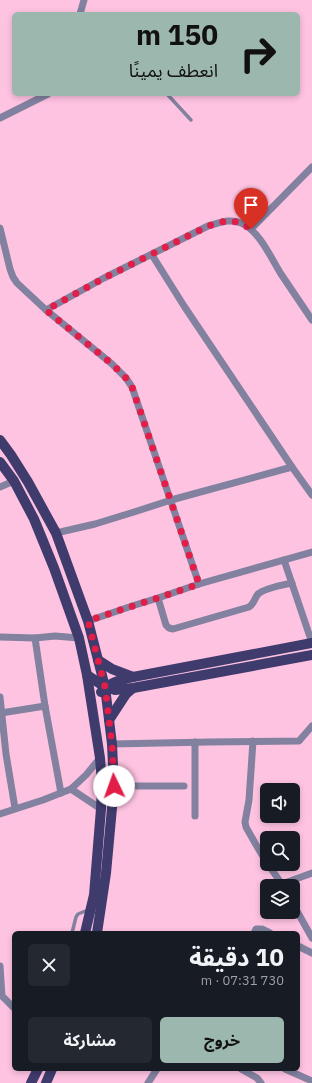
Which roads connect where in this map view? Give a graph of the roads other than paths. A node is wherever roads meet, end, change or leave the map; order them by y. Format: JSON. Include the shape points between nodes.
{"nodes":[{"id":1,"x":84,"y":0,"type":"edge"},
{"id":2,"x":81,"y":12,"type":"edge"},
{"id":3,"x":44,"y":96,"type":"edge"},
{"id":4,"x":169,"y":96,"type":"edge"},
{"id":5,"x":0,"y":118,"type":"edge"},
{"id":6,"x":191,"y":120,"type":"dead end"},
{"id":7,"x":312,"y":167,"type":"edge"},
{"id":8,"x":0,"y":228,"type":"edge"},
{"id":9,"x":251,"y":229,"type":"junction"},
{"id":10,"x":152,"y":255,"type":"junction"},
{"id":11,"x":46,"y":310,"type":"junction"},
{"id":12,"x":312,"y":320,"type":"edge"},
{"id":13,"x":0,"y":440,"type":"edge"},
{"id":14,"x":0,"y":462,"type":"edge"},
{"id":15,"x":292,"y":467,"type":"junction"},
{"id":16,"x":14,"y":481,"type":"junction"},
{"id":17,"x":0,"y":487,"type":"edge"},
{"id":18,"x":312,"y":495,"type":"edge"},
{"id":19,"x":171,"y":500,"type":"junction"},
{"id":20,"x":56,"y":533,"type":"junction"},
{"id":21,"x":312,"y":552,"type":"edge"},
{"id":22,"x":284,"y":560,"type":"junction"},
{"id":23,"x":292,"y":583,"type":"junction"},
{"id":24,"x":199,"y":584,"type":"junction"},
{"id":25,"x":158,"y":598,"type":"junction"},
{"id":26,"x":88,"y":621,"type":"junction"},
{"id":27,"x":0,"y":637,"type":"edge"},
{"id":28,"x":35,"y":638,"type":"junction"},
{"id":29,"x":79,"y":638,"type":"junction"},
{"id":30,"x":312,"y":643,"type":"edge"},
{"id":31,"x":312,"y":655,"type":"edge"},
{"id":32,"x":98,"y":660,"type":"junction"},
{"id":33,"x":87,"y":675,"type":"junction"},
{"id":34,"x":133,"y":682,"type":"junction"},
{"id":35,"x":105,"y":687,"type":"junction"},
{"id":36,"x":0,"y":697,"type":"edge"},
{"id":37,"x":92,"y":704,"type":"junction"},
{"id":38,"x":45,"y":706,"type":"junction"},
{"id":39,"x":1,"y":713,"type":"junction"},
{"id":40,"x":109,"y":720,"type":"junction"},
{"id":41,"x":312,"y":726,"type":"edge"},
{"id":42,"x":253,"y":741,"type":"junction"},
{"id":43,"x":195,"y":742,"type":"junction"},
{"id":44,"x":112,"y":744,"type":"junction"},
{"id":45,"x":100,"y":758,"type":"junction"},
{"id":46,"x":114,"y":786,"type":"junction"},
{"id":47,"x":184,"y":786,"type":"dead end"},
{"id":48,"x":71,"y":789,"type":"junction"},
{"id":49,"x":61,"y":793,"type":"junction"},
{"id":50,"x":15,"y":808,"type":"junction"},
{"id":51,"x":101,"y":810,"type":"junction"},
{"id":52,"x":0,"y":814,"type":"edge"},
{"id":53,"x":194,"y":816,"type":"dead end"},
{"id":54,"x":260,"y":852,"type":"edge"},
{"id":55,"x":312,"y":873,"type":"edge"},
{"id":56,"x":297,"y":879,"type":"edge"},
{"id":57,"x":91,"y":909,"type":"junction"},
{"id":58,"x":300,"y":917,"type":"edge"},
{"id":59,"x":72,"y":931,"type":"edge"},
{"id":60,"x":86,"y":931,"type":"edge"},
{"id":61,"x":97,"y":931,"type":"edge"},
{"id":62,"x":255,"y":931,"type":"edge"},
{"id":63,"x":266,"y":931,"type":"edge"},
{"id":64,"x":312,"y":938,"type":"edge"},
{"id":65,"x":300,"y":947,"type":"edge"},
{"id":66,"x":312,"y":952,"type":"edge"},
{"id":67,"x":0,"y":966,"type":"edge"},
{"id":68,"x":1,"y":997,"type":"edge"},
{"id":69,"x":12,"y":1006,"type":"edge"},
{"id":70,"x":37,"y":1071,"type":"edge"},
{"id":71,"x":51,"y":1071,"type":"edge"},
{"id":72,"x":156,"y":1071,"type":"edge"},
{"id":73,"x":245,"y":1071,"type":"edge"},
{"id":74,"x":290,"y":1071,"type":"edge"},
{"id":75,"x":312,"y":1081,"type":"edge"},
{"id":76,"x":31,"y":1083,"type":"edge"},
{"id":77,"x":46,"y":1083,"type":"edge"},
{"id":78,"x":148,"y":1083,"type":"edge"},
{"id":79,"x":261,"y":1083,"type":"edge"}],
"edges":[{"from":1,"to":2,"type":"street"},
{"from":3,"to":5,"type":"street"},
{"from":4,"to":6,"type":"lane"},
{"from":7,"to":9,"type":"street"},
{"from":8,"to":11,"type":"street","via":[[13,277]]},
{"from":9,"to":10,"type":"street","via":[[242,223],[226,221],[208,226]]},
{"from":9,"to":12,"type":"street"},
{"from":10,"to":11,"type":"street"},
{"from":10,"to":15,"type":"street"},
{"from":11,"to":19,"type":"street","via":[[112,364],[132,387]]},
{"from":13,"to":20,"type":"main road","via":[[28,482]]},
{"from":14,"to":16,"type":"main road"},
{"from":15,"to":18,"type":"street"},
{"from":15,"to":19,"type":"street"},
{"from":16,"to":17,"type":"street"},
{"from":16,"to":29,"type":"main road","via":[[34,519]]},
{"from":19,"to":20,"type":"street","via":[[95,524]]},
{"from":19,"to":24,"type":"street"},
{"from":20,"to":26,"type":"main road"},
{"from":21,"to":22,"type":"street"},
{"from":22,"to":23,"type":"street"},
{"from":22,"to":24,"type":"street"},
{"from":23,"to":25,"type":"street","via":[[262,591],[249,607],[173,629],[166,625]]},
{"from":23,"to":30,"type":"street"},
{"from":24,"to":25,"type":"street"},
{"from":25,"to":26,"type":"street"},
{"from":26,"to":32,"type":"main road"},
{"from":27,"to":28,"type":"street"},
{"from":28,"to":29,"type":"street"},
{"from":28,"to":38,"type":"street"},
{"from":29,"to":33,"type":"main road"},
{"from":30,"to":34,"type":"main road"},
{"from":31,"to":34,"type":"main road"},
{"from":32,"to":34,"type":"main road"},
{"from":32,"to":35,"type":"main road"},
{"from":33,"to":35,"type":"main road"},
{"from":33,"to":37,"type":"main road"},
{"from":34,"to":35,"type":"main road","via":[[113,682]]},
{"from":34,"to":40,"type":"main road"},
{"from":35,"to":37,"type":"main road"},
{"from":35,"to":40,"type":"main road"},
{"from":36,"to":39,"type":"street"},
{"from":37,"to":45,"type":"main road"},
{"from":38,"to":39,"type":"street"},
{"from":38,"to":49,"type":"street"},
{"from":39,"to":50,"type":"street"},
{"from":40,"to":44,"type":"main road"},
{"from":41,"to":42,"type":"street","via":[[299,741]]},
{"from":42,"to":43,"type":"street"},
{"from":42,"to":54,"type":"street","via":[[245,822]]},
{"from":43,"to":44,"type":"street"},
{"from":43,"to":53,"type":"street"},
{"from":44,"to":46,"type":"main road"},
{"from":45,"to":48,"type":"street"},
{"from":45,"to":51,"type":"main road"},
{"from":46,"to":47,"type":"street"},
{"from":46,"to":61,"type":"main road","via":[[106,873]]},
{"from":48,"to":49,"type":"street"},
{"from":48,"to":51,"type":"street"},
{"from":49,"to":50,"type":"street"},
{"from":50,"to":52,"type":"street"},
{"from":51,"to":57,"type":"main road"},
{"from":55,"to":56,"type":"street"},
{"from":57,"to":59,"type":"lane","via":[[78,914]]},
{"from":57,"to":60,"type":"main road"},
{"from":58,"to":64,"type":"street"},
{"from":62,"to":63,"type":"street"},
{"from":65,"to":66,"type":"street"},
{"from":67,"to":68,"type":"street"},
{"from":68,"to":69,"type":"street"},
{"from":70,"to":76,"type":"main road"},
{"from":71,"to":77,"type":"main road"},
{"from":72,"to":78,"type":"street"},
{"from":73,"to":79,"type":"street","via":[[258,1078]]},
{"from":74,"to":75,"type":"street"}]}
